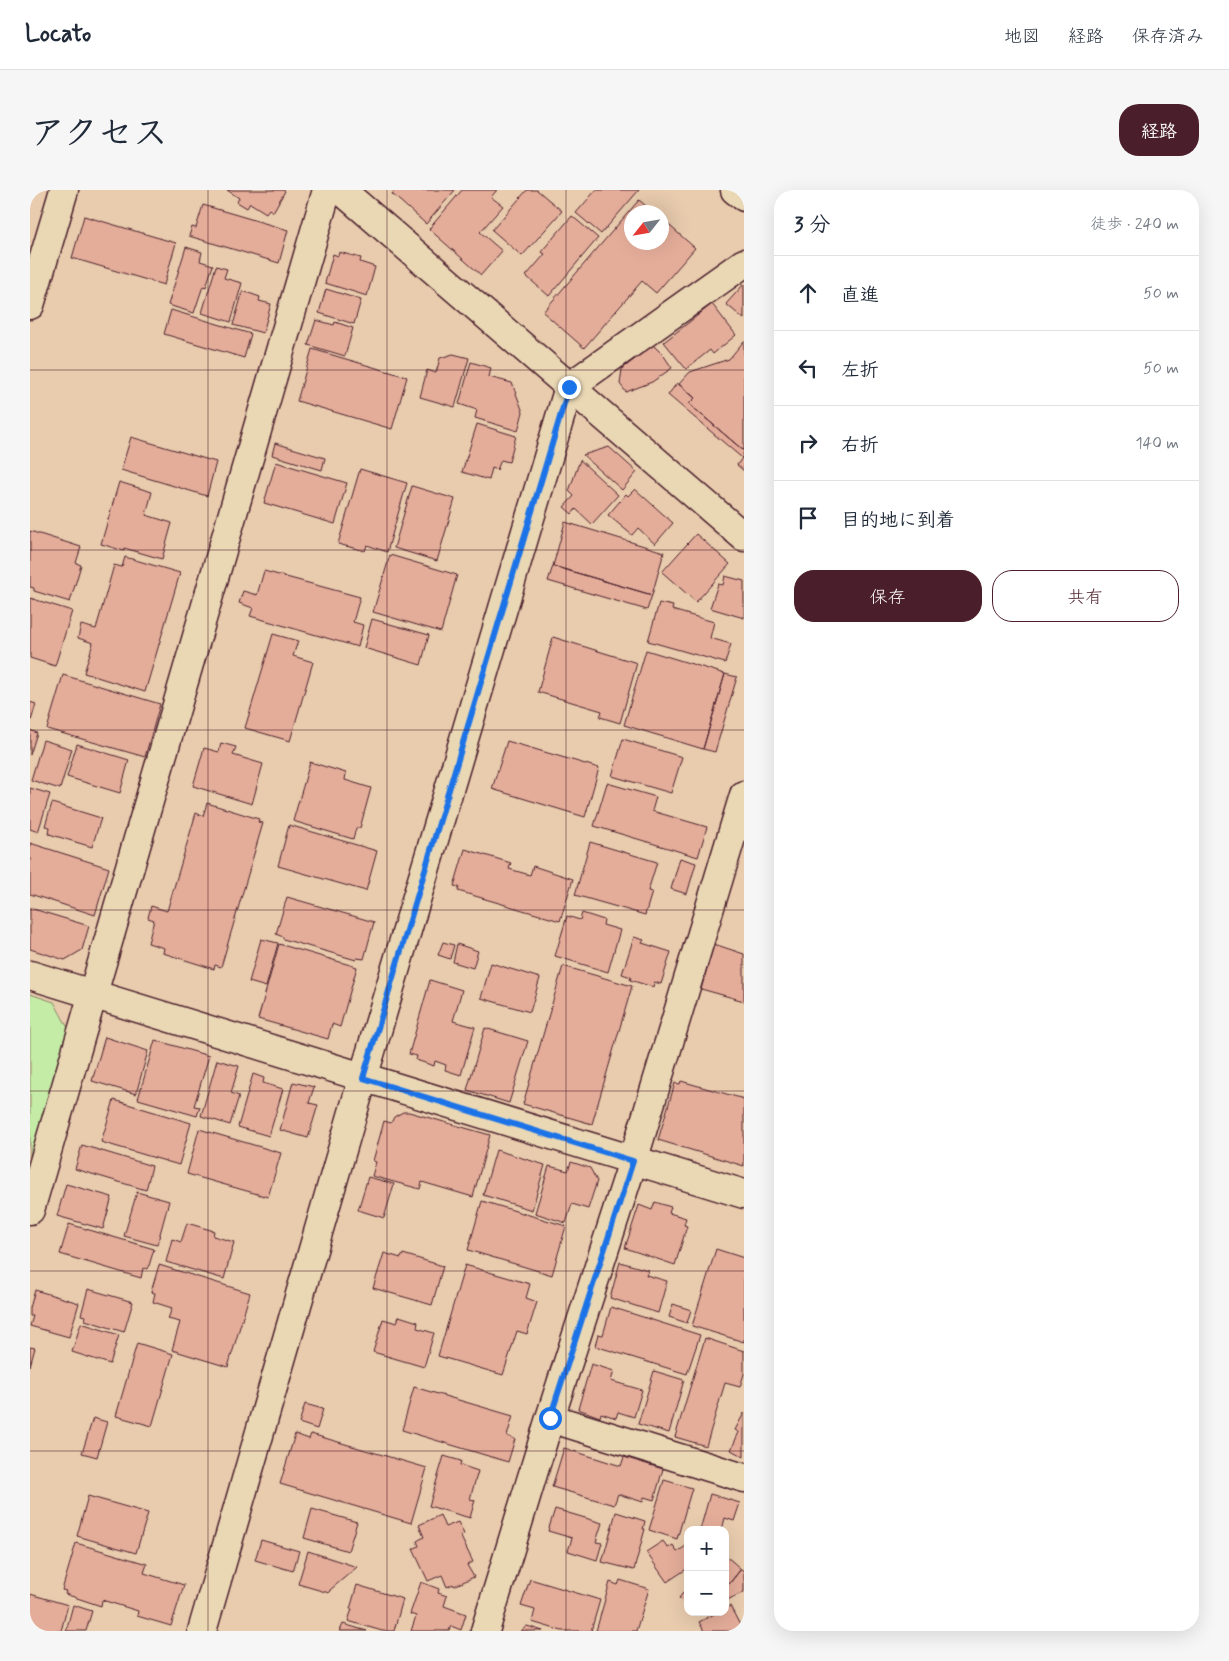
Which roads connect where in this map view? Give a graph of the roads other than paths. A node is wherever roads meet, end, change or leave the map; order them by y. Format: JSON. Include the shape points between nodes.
{"nodes":[{"id":1,"x":64,"y":190,"type":"edge"},
{"id":2,"x":327,"y":190,"type":"edge"},
{"id":3,"x":341,"y":190,"type":"edge"},
{"id":4,"x":736,"y":190,"type":"edge"},
{"id":5,"x":744,"y":197,"type":"edge"},
{"id":6,"x":744,"y":263,"type":"edge"},
{"id":7,"x":32,"y":293,"type":"edge"},
{"id":8,"x":569,"y":387,"type":"junction"},
{"id":9,"x":744,"y":537,"type":"edge"},
{"id":10,"x":744,"y":794,"type":"edge"},
{"id":11,"x":736,"y":852,"type":"edge"},
{"id":12,"x":30,"y":975,"type":"edge"},
{"id":13,"x":92,"y":994,"type":"junction"},
{"id":14,"x":363,"y":1078,"type":"junction"},
{"id":15,"x":633,"y":1161,"type":"junction"},
{"id":16,"x":744,"y":1194,"type":"edge"},
{"id":17,"x":30,"y":1210,"type":"edge"},
{"id":18,"x":550,"y":1418,"type":"junction"},
{"id":19,"x":744,"y":1478,"type":"edge"},
{"id":20,"x":202,"y":1631,"type":"edge"},
{"id":21,"x":485,"y":1631,"type":"edge"}],
"edges":[{"from":1,"to":7,"type":"street"},
{"from":2,"to":13,"type":"street"},
{"from":3,"to":8,"type":"street"},
{"from":4,"to":5,"type":"street"},
{"from":6,"to":8,"type":"street"},
{"from":8,"to":9,"type":"street"},
{"from":8,"to":14,"type":"street"},
{"from":10,"to":11,"type":"street"},
{"from":11,"to":15,"type":"street"},
{"from":12,"to":13,"type":"street"},
{"from":13,"to":14,"type":"street"},
{"from":13,"to":17,"type":"street"},
{"from":14,"to":15,"type":"street"},
{"from":14,"to":20,"type":"street"},
{"from":15,"to":16,"type":"street"},
{"from":15,"to":18,"type":"street"},
{"from":18,"to":19,"type":"street"},
{"from":18,"to":21,"type":"street"}]}
